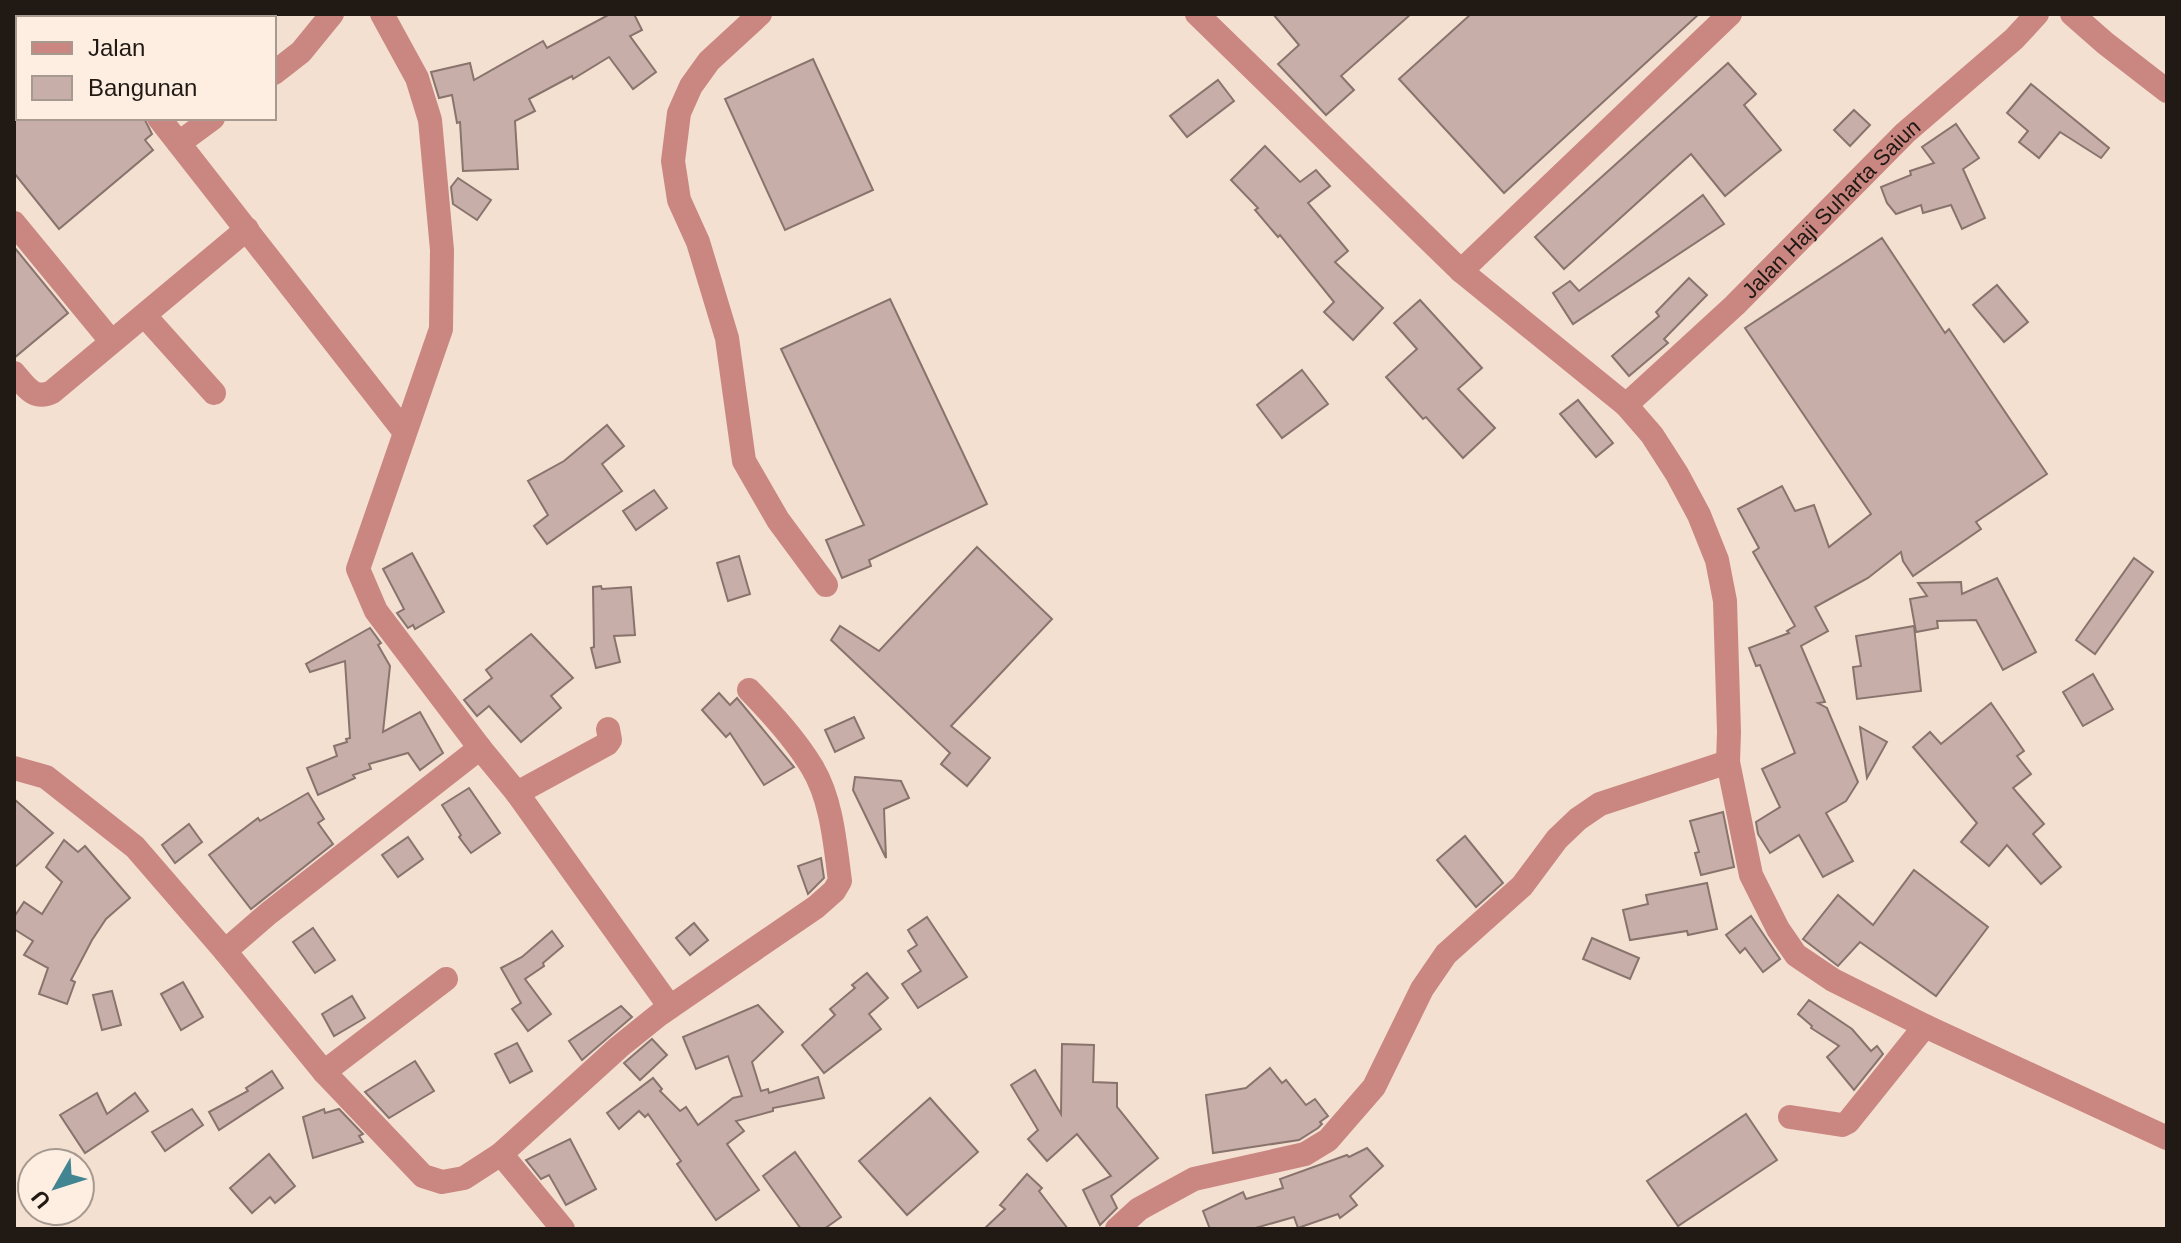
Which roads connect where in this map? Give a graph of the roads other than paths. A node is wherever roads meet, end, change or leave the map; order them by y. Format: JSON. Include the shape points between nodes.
{"nodes":[{"id":1,"x":332,"y":14,"type":"edge"},
{"id":2,"x":382,"y":14,"type":"edge"},
{"id":3,"x":760,"y":14,"type":"edge"},
{"id":4,"x":1197,"y":14,"type":"edge"},
{"id":5,"x":1730,"y":14,"type":"edge"},
{"id":6,"x":2037,"y":14,"type":"edge"},
{"id":7,"x":2072,"y":14,"type":"edge"},
{"id":8,"x":276,"y":71,"type":"edge"},
{"id":9,"x":2167,"y":91,"type":"edge"},
{"id":10,"x":161,"y":120,"type":"edge"},
{"id":11,"x":210,"y":120,"type":"edge"},
{"id":12,"x":179,"y":143,"type":"junction"},
{"id":13,"x":14,"y":223,"type":"edge"},
{"id":14,"x":247,"y":229,"type":"junction"},
{"id":15,"x":1461,"y":271,"type":"junction"},
{"id":16,"x":145,"y":316,"type":"junction"},
{"id":17,"x":111,"y":341,"type":"junction"},
{"id":18,"x":14,"y":373,"type":"edge"},
{"id":19,"x":214,"y":393,"type":"dead end"},
{"id":20,"x":1626,"y":405,"type":"junction"},
{"id":21,"x":404,"y":431,"type":"junction"},
{"id":22,"x":826,"y":585,"type":"dead end"},
{"id":23,"x":749,"y":690,"type":"dead end"},
{"id":24,"x":608,"y":729,"type":"dead end"},
{"id":25,"x":480,"y":748,"type":"junction"},
{"id":26,"x":1728,"y":762,"type":"junction"},
{"id":27,"x":14,"y":768,"type":"edge"},
{"id":28,"x":517,"y":793,"type":"junction"},
{"id":29,"x":225,"y":951,"type":"junction"},
{"id":30,"x":446,"y":979,"type":"dead end"},
{"id":31,"x":670,"y":1007,"type":"junction"},
{"id":32,"x":1925,"y":1026,"type":"junction"},
{"id":33,"x":324,"y":1072,"type":"junction"},
{"id":34,"x":1790,"y":1117,"type":"dead end"},
{"id":35,"x":2167,"y":1138,"type":"edge"},
{"id":36,"x":501,"y":1154,"type":"junction"},
{"id":37,"x":563,"y":1229,"type":"edge"},
{"id":38,"x":1117,"y":1229,"type":"edge"}],
"edges":[{"from":1,"to":8,"type":"street","via":[[301,52]]},
{"from":2,"to":21,"type":"street","via":[[417,78],[430,120],[442,250],[441,329]]},
{"from":3,"to":22,"type":"street","via":[[709,61],[691,86],[679,113],[673,161],[679,200],[698,242],[727,338],[744,461],[778,520]]},
{"from":4,"to":15,"type":"street"},
{"from":5,"to":15,"type":"street"},
{"from":6,"to":20,"type":"street","name":"Jalan Haji Suharta Saiun","via":[[1905,133],[1735,305]]},
{"from":7,"to":9,"type":"street"},
{"from":10,"to":12,"type":"street"},
{"from":11,"to":12,"type":"street"},
{"from":12,"to":14,"type":"street"},
{"from":13,"to":17,"type":"street"},
{"from":14,"to":16,"type":"street"},
{"from":14,"to":21,"type":"street"},
{"from":15,"to":20,"type":"street"},
{"from":16,"to":17,"type":"street"},
{"from":16,"to":19,"type":"street"},
{"from":17,"to":18,"type":"street","via":[[44,397],[30,391]]},
{"from":20,"to":26,"type":"street","via":[[1677,474],[1717,560],[1725,601]]},
{"from":21,"to":25,"type":"street","via":[[358,569],[376,611]]},
{"from":23,"to":31,"type":"street","via":[[814,769],[831,817],[840,881],[816,907]]},
{"from":24,"to":28,"type":"street","via":[[607,744]]},
{"from":25,"to":28,"type":"street"},
{"from":25,"to":29,"type":"street"},
{"from":26,"to":32,"type":"street","via":[[1751,875],[1787,945],[1811,968]]},
{"from":26,"to":38,"type":"street","via":[[1600,804],[1578,819],[1522,886],[1446,954],[1422,989],[1374,1087],[1328,1140],[1305,1154],[1194,1179],[1139,1209]]},
{"from":27,"to":29,"type":"street","via":[[46,777],[135,847]]},
{"from":28,"to":31,"type":"street"},
{"from":29,"to":33,"type":"street"},
{"from":30,"to":33,"type":"street"},
{"from":31,"to":36,"type":"street"},
{"from":32,"to":34,"type":"street","via":[[1848,1122]]},
{"from":32,"to":35,"type":"street"},
{"from":33,"to":36,"type":"street","via":[[432,1181],[464,1178]]},
{"from":36,"to":37,"type":"street"}]}
